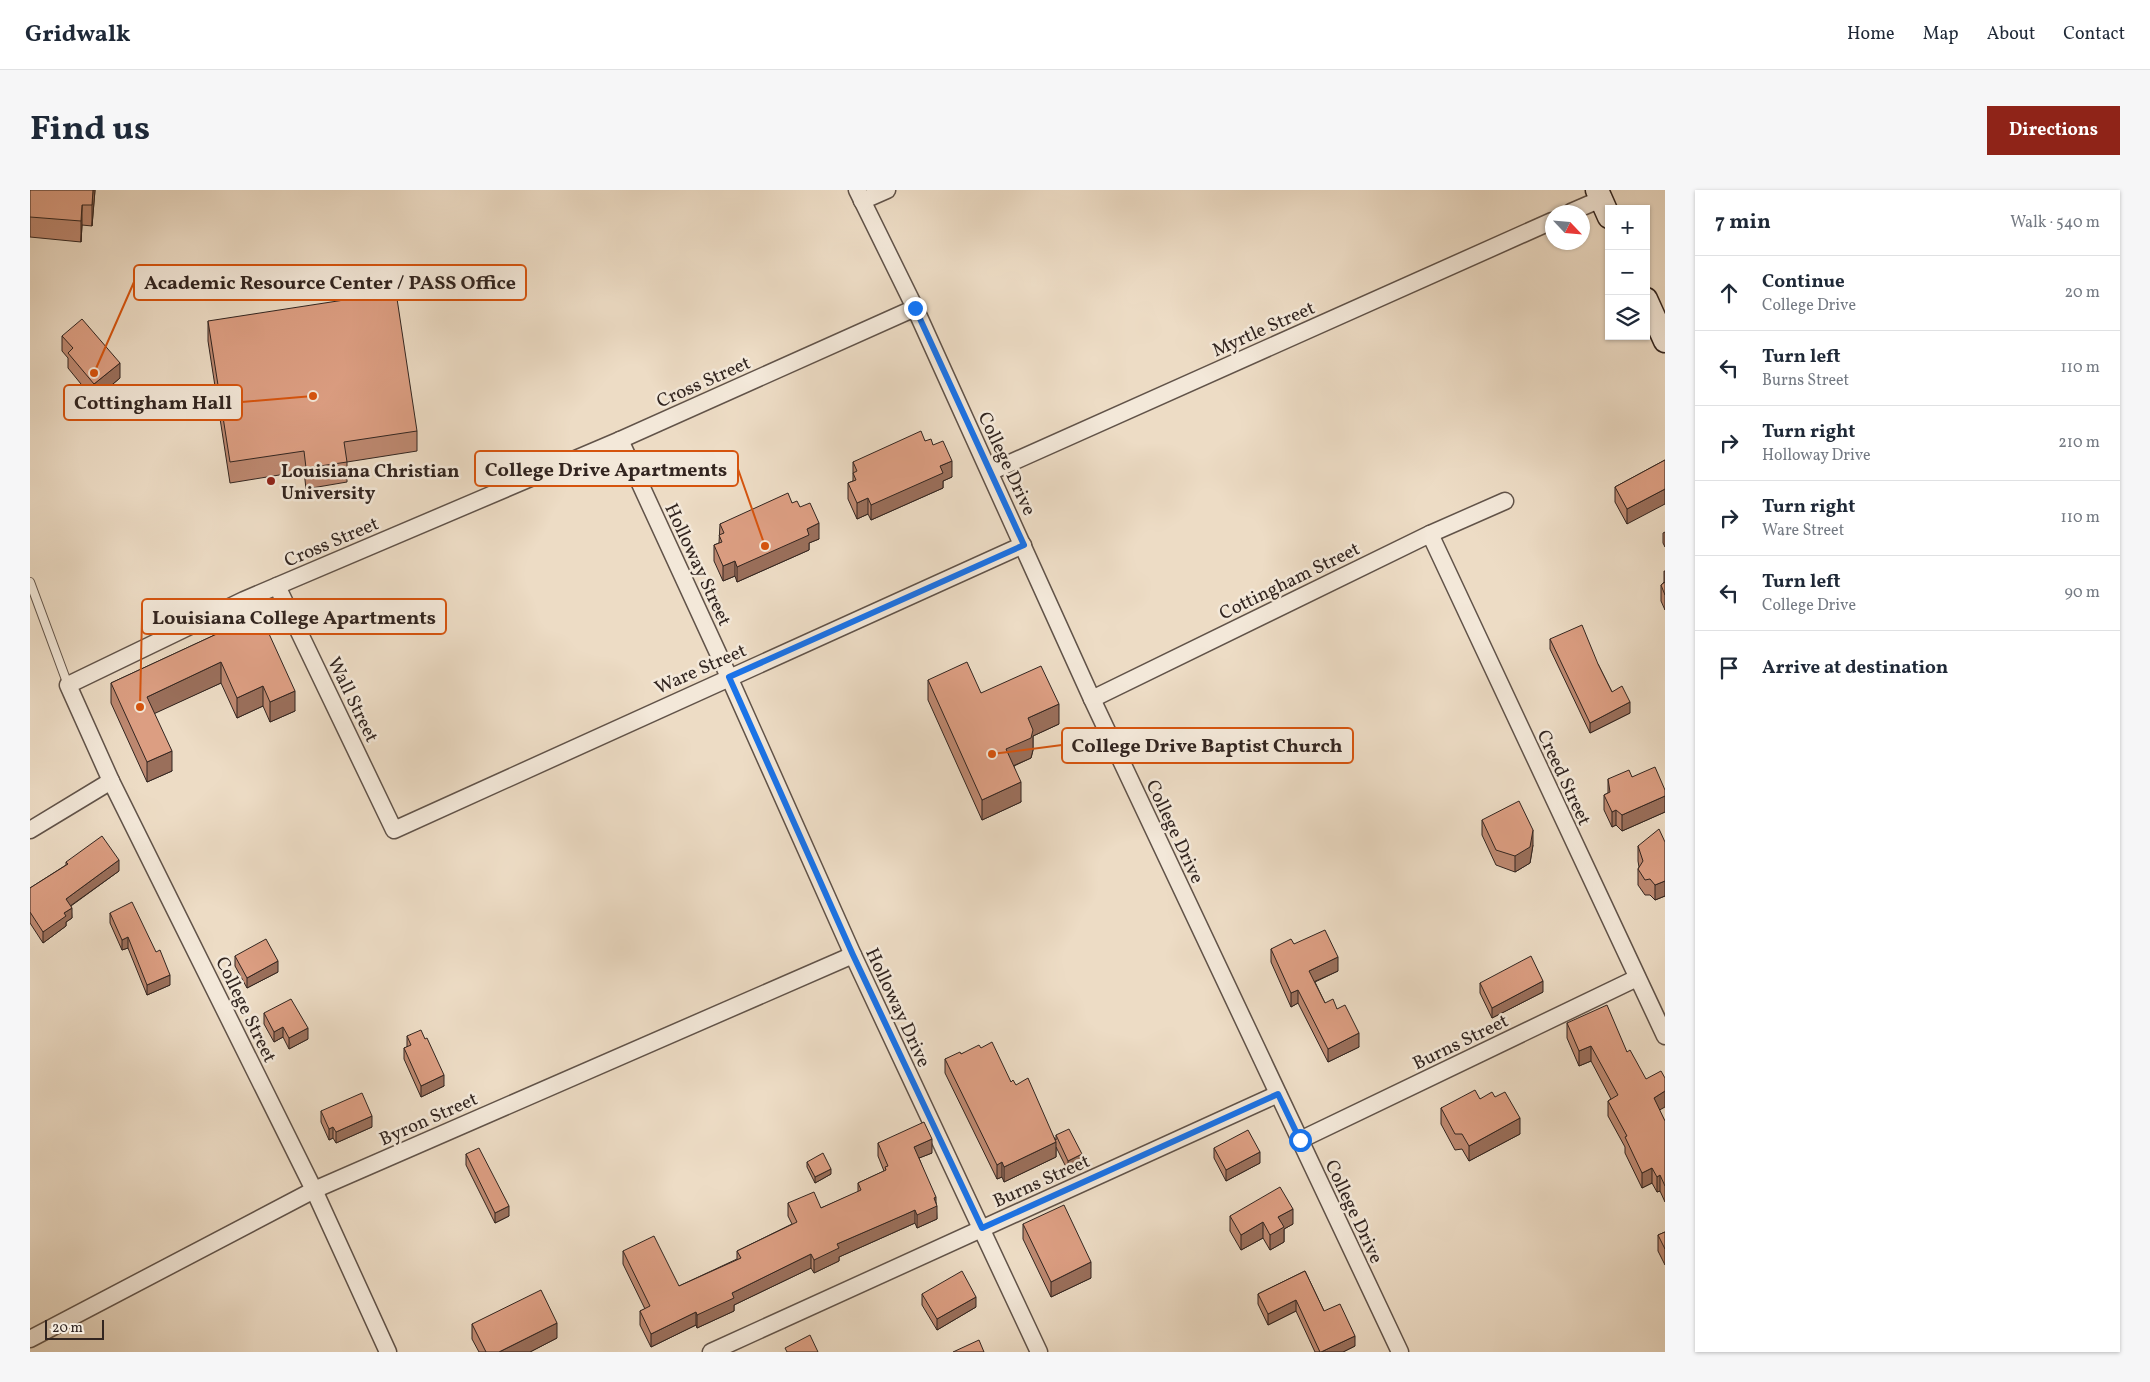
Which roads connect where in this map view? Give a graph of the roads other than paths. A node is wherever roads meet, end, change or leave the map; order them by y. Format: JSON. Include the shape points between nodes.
{"nodes":[{"id":1,"x":887,"y":190,"type":"edge"},
{"id":2,"x":860,"y":196,"type":"edge"},
{"id":3,"x":1602,"y":202,"type":"edge"},
{"id":4,"x":1590,"y":206,"type":"edge"},
{"id":5,"x":1545,"y":224,"type":"edge"},
{"id":6,"x":915,"y":308,"type":"junction"},
{"id":7,"x":1650,"y":308,"type":"edge"},
{"id":8,"x":1665,"y":341,"type":"edge"},
{"id":9,"x":620,"y":440,"type":"junction"},
{"id":10,"x":990,"y":472,"type":"junction"},
{"id":11,"x":1505,"y":501,"type":"dead end"},
{"id":12,"x":1430,"y":534,"type":"junction"},
{"id":13,"x":1024,"y":545,"type":"junction"},
{"id":14,"x":30,"y":582,"type":"edge"},
{"id":15,"x":277,"y":586,"type":"junction"},
{"id":16,"x":729,"y":677,"type":"junction"},
{"id":17,"x":68,"y":685,"type":"junction"},
{"id":18,"x":1092,"y":699,"type":"junction"},
{"id":19,"x":111,"y":782,"type":"junction"},
{"id":20,"x":30,"y":830,"type":"edge"},
{"id":21,"x":394,"y":830,"type":"joint"},
{"id":22,"x":853,"y":955,"type":"junction"},
{"id":23,"x":1637,"y":978,"type":"junction"},
{"id":24,"x":1665,"y":1036,"type":"edge"},
{"id":25,"x":1278,"y":1094,"type":"junction"},
{"id":26,"x":1300,"y":1140,"type":"junction"},
{"id":27,"x":314,"y":1190,"type":"junction"},
{"id":28,"x":982,"y":1228,"type":"junction"},
{"id":29,"x":30,"y":1339,"type":"edge"},
{"id":30,"x":388,"y":1352,"type":"edge"},
{"id":31,"x":711,"y":1352,"type":"edge"},
{"id":32,"x":1039,"y":1352,"type":"edge"},
{"id":33,"x":1400,"y":1352,"type":"edge"}],
"edges":[{"from":1,"to":2,"type":"street"},
{"from":2,"to":6,"type":"street","name":"College Drive"},
{"from":3,"to":4,"type":"street"},
{"from":5,"to":10,"type":"street","name":"Myrtle Street"},
{"from":6,"to":9,"type":"street","name":"Cross Street"},
{"from":6,"to":10,"type":"street","name":"College Drive"},
{"from":7,"to":8,"type":"main road"},
{"from":9,"to":15,"type":"street","name":"Cross Street"},
{"from":9,"to":16,"type":"street","name":"Holloway Street"},
{"from":10,"to":13,"type":"street","name":"College Drive"},
{"from":11,"to":12,"type":"street","name":"Cottingham Street"},
{"from":12,"to":18,"type":"street","name":"Cottingham Street"},
{"from":12,"to":23,"type":"street","name":"Creed Street"},
{"from":13,"to":16,"type":"street","name":"Ware Street"},
{"from":13,"to":18,"type":"street","name":"College Drive"},
{"from":14,"to":17,"type":"lane"},
{"from":15,"to":17,"type":"street","name":"Cross Street"},
{"from":15,"to":21,"type":"street","name":"Wall Street"},
{"from":16,"to":21,"type":"street","name":"Ware Street"},
{"from":16,"to":22,"type":"street","name":"Holloway Drive"},
{"from":17,"to":19,"type":"street","name":"College Street"},
{"from":18,"to":25,"type":"street","name":"College Drive"},
{"from":19,"to":20,"type":"street"},
{"from":19,"to":27,"type":"street","name":"College Street"},
{"from":22,"to":27,"type":"street","name":"Byron Street"},
{"from":22,"to":28,"type":"street","name":"Holloway Drive"},
{"from":23,"to":24,"type":"street","name":"Creed Street"},
{"from":23,"to":26,"type":"street","name":"Burns Street"},
{"from":25,"to":26,"type":"street","name":"College Drive"},
{"from":25,"to":28,"type":"street","name":"Burns Street"},
{"from":26,"to":33,"type":"street","name":"College Drive"},
{"from":27,"to":29,"type":"street","name":"Byron Street"},
{"from":27,"to":30,"type":"street","name":"College Street"},
{"from":28,"to":31,"type":"street","name":"Burns Street"},
{"from":28,"to":32,"type":"street","name":"Holloway Drive"}]}
